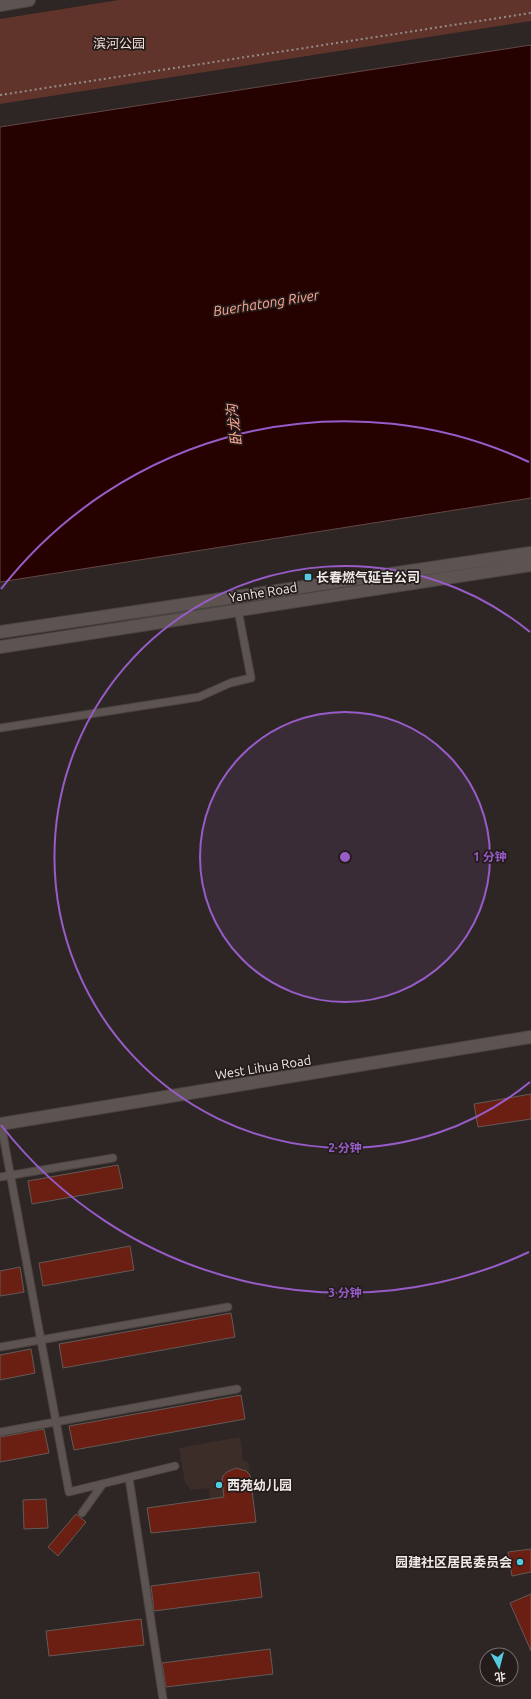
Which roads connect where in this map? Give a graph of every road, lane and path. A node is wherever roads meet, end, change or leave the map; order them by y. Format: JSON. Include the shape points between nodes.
{"nodes":[{"id":1,"x":29,"y":0,"type":"edge"},
{"id":2,"x":0,"y":5,"type":"edge"},
{"id":3,"x":531,"y":13,"type":"edge"},
{"id":4,"x":0,"y":95,"type":"edge"},
{"id":5,"x":531,"y":553,"type":"edge"},
{"id":6,"x":531,"y":565,"type":"edge"},
{"id":7,"x":238,"y":610,"type":"junction"},
{"id":8,"x":0,"y":632,"type":"edge"},
{"id":9,"x":0,"y":647,"type":"edge"},
{"id":10,"x":0,"y":728,"type":"edge"},
{"id":11,"x":531,"y":1037,"type":"edge"},
{"id":12,"x":1,"y":1124,"type":"edge"},
{"id":13,"x":113,"y":1158,"type":"dead end"},
{"id":14,"x":10,"y":1175,"type":"junction"},
{"id":15,"x":0,"y":1177,"type":"edge"},
{"id":16,"x":228,"y":1308,"type":"dead end"},
{"id":17,"x":41,"y":1340,"type":"junction"},
{"id":18,"x":0,"y":1347,"type":"edge"},
{"id":19,"x":237,"y":1389,"type":"dead end"},
{"id":20,"x":56,"y":1422,"type":"junction"},
{"id":21,"x":0,"y":1432,"type":"edge"},
{"id":22,"x":175,"y":1466,"type":"dead end"},
{"id":23,"x":129,"y":1478,"type":"junction"},
{"id":24,"x":102,"y":1485,"type":"junction"},
{"id":25,"x":82,"y":1513,"type":"dead end"},
{"id":26,"x":163,"y":1699,"type":"edge"}],
"edges":[{"from":1,"to":2,"type":"main road"},
{"from":3,"to":4,"type":"path"},
{"from":5,"to":8,"type":"main road","name":"Yanhe Road"},
{"from":6,"to":7,"type":"main road","name":"Yanhe Road"},
{"from":7,"to":9,"type":"main road","name":"Yanhe Road"},
{"from":7,"to":10,"type":"lane","via":[[251,678],[230,683],[199,697]]},
{"from":11,"to":12,"type":"main road","name":"West Lihua Road"},
{"from":12,"to":14,"type":"lane"},
{"from":13,"to":14,"type":"lane"},
{"from":14,"to":15,"type":"lane"},
{"from":14,"to":17,"type":"lane"},
{"from":16,"to":17,"type":"lane"},
{"from":17,"to":18,"type":"lane"},
{"from":17,"to":20,"type":"lane"},
{"from":19,"to":20,"type":"lane"},
{"from":20,"to":21,"type":"lane"},
{"from":20,"to":24,"type":"lane","via":[[69,1492]]},
{"from":22,"to":23,"type":"lane"},
{"from":23,"to":24,"type":"lane"},
{"from":23,"to":26,"type":"lane"},
{"from":24,"to":25,"type":"lane"}]}
